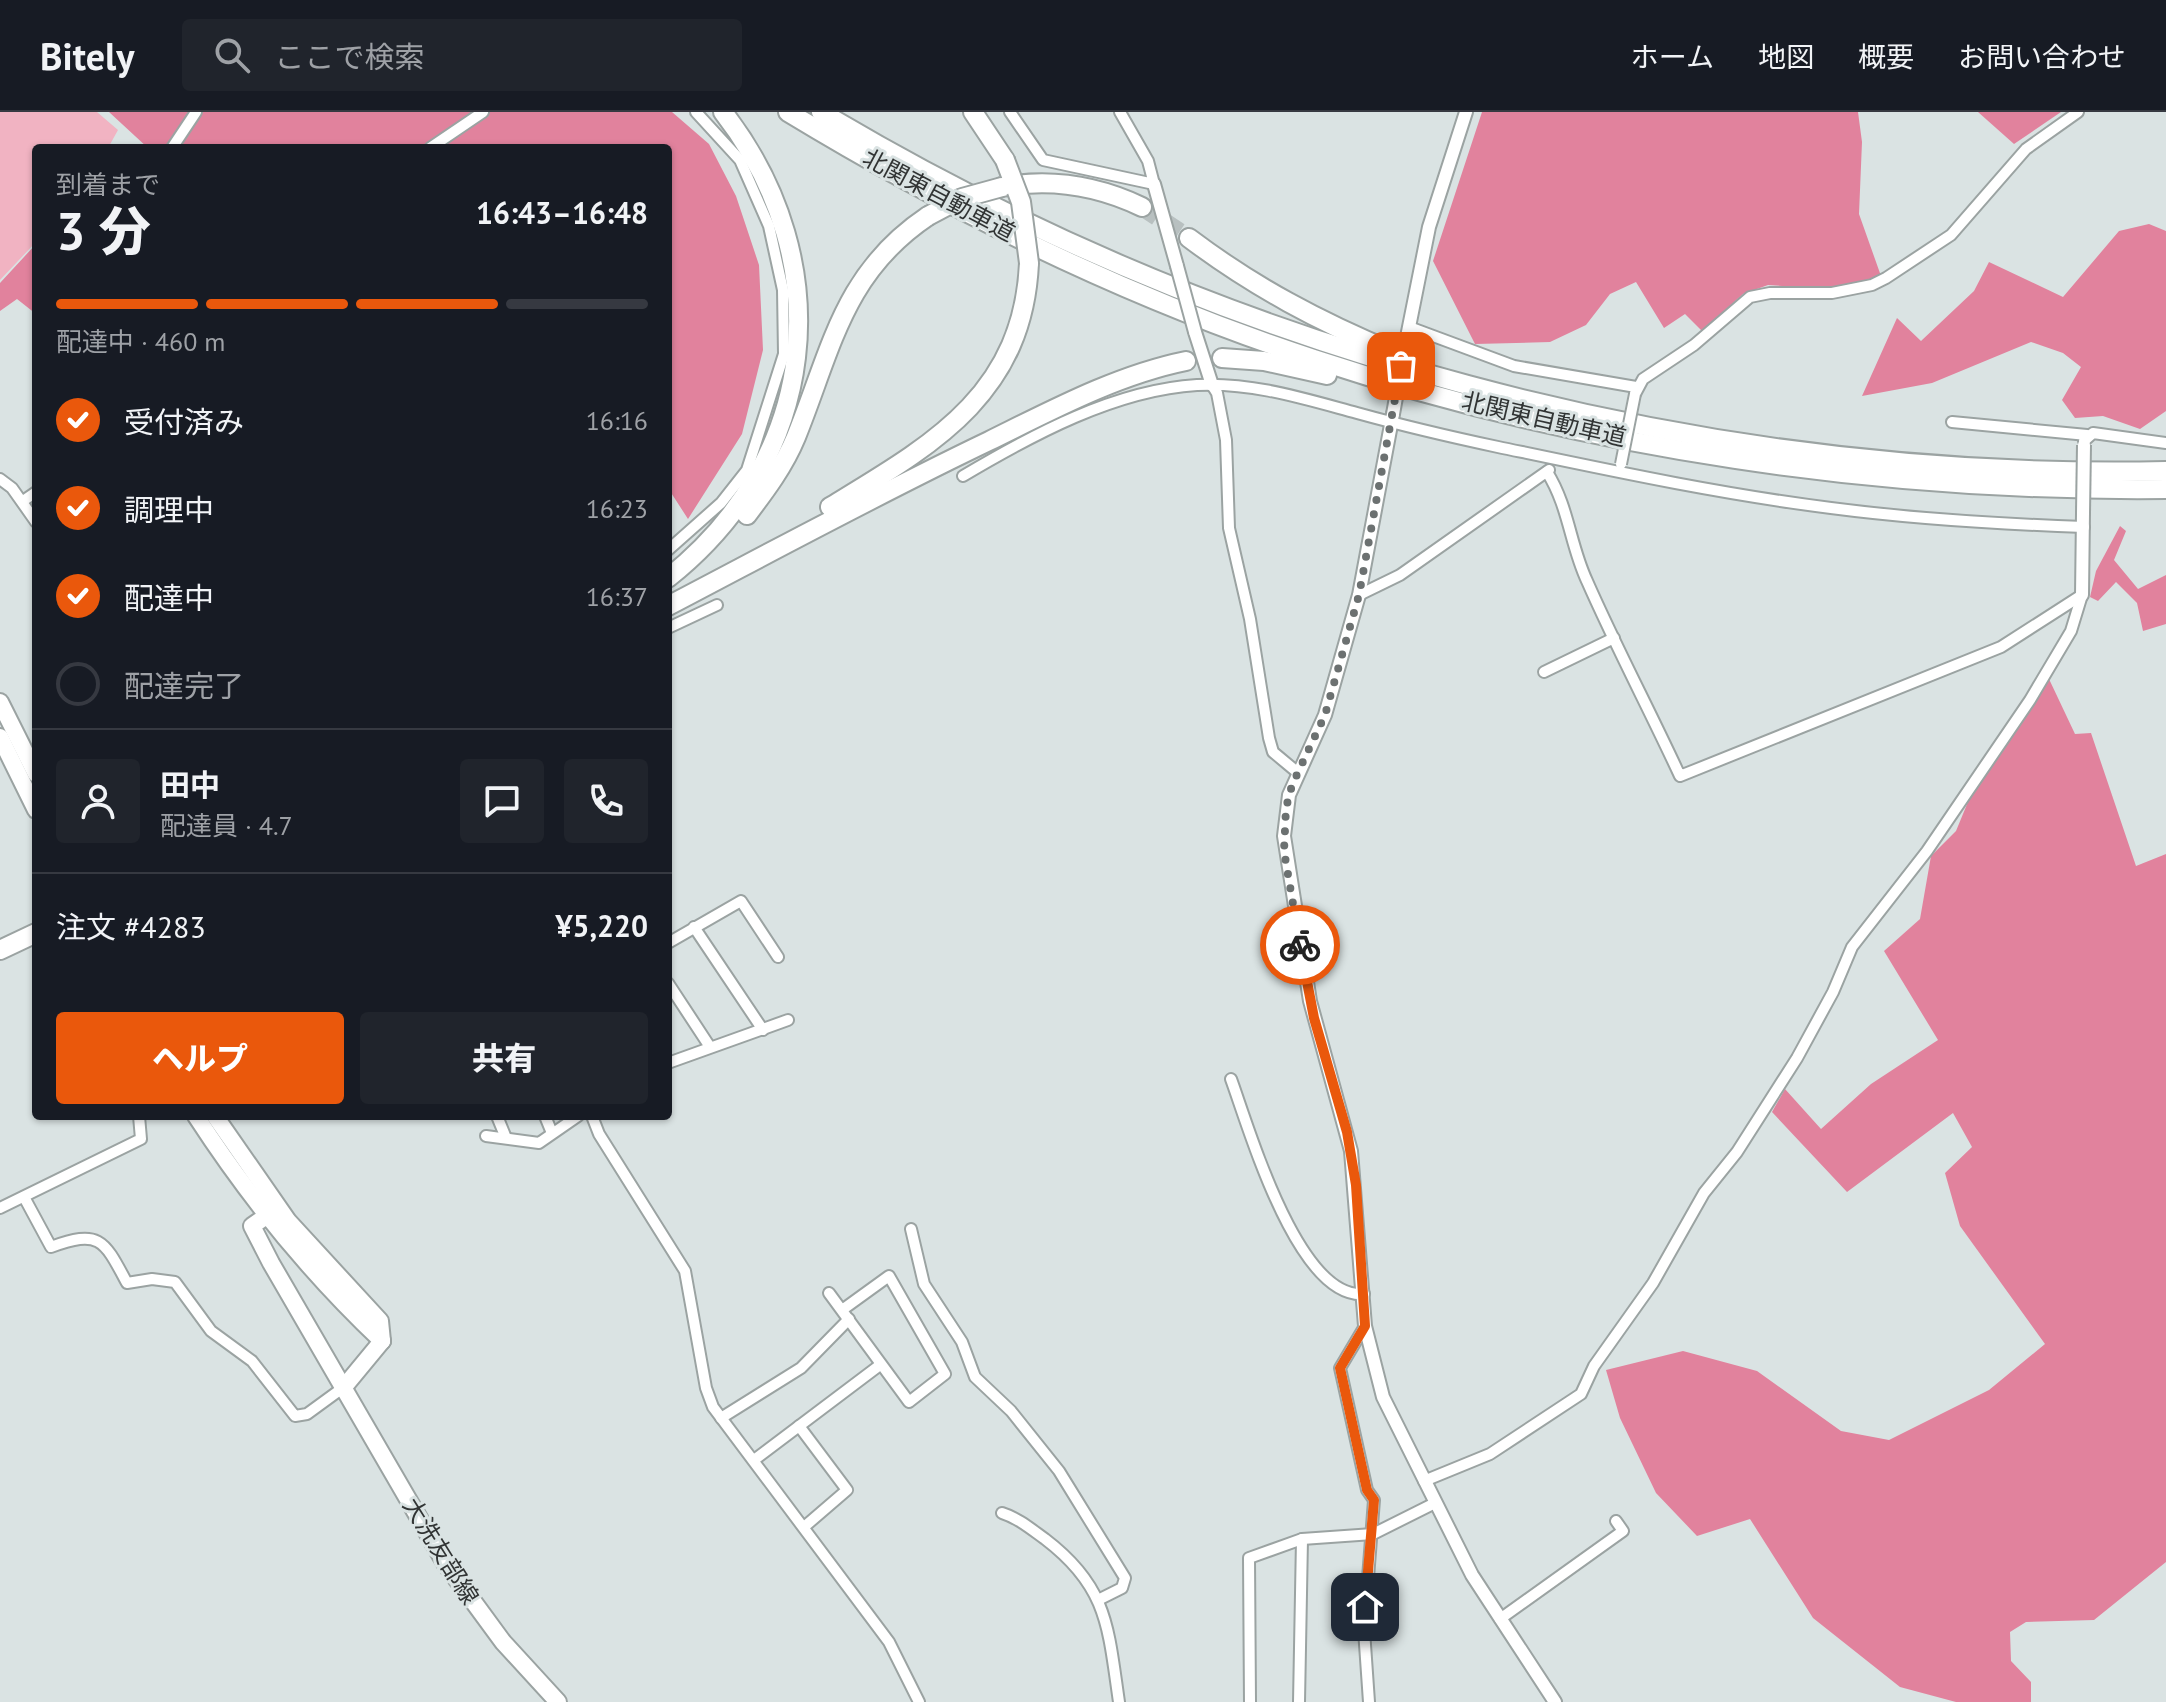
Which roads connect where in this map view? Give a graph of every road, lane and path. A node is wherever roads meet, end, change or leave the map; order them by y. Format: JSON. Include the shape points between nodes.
{"nodes":[{"id":1,"x":196,"y":112,"type":"edge"},
{"id":2,"x":483,"y":112,"type":"edge"},
{"id":3,"x":696,"y":112,"type":"edge"},
{"id":4,"x":723,"y":112,"type":"edge"},
{"id":5,"x":788,"y":112,"type":"edge"},
{"id":6,"x":821,"y":112,"type":"edge"},
{"id":7,"x":973,"y":112,"type":"edge"},
{"id":8,"x":1010,"y":112,"type":"edge"},
{"id":9,"x":1120,"y":112,"type":"edge"},
{"id":10,"x":1466,"y":112,"type":"edge"},
{"id":11,"x":2078,"y":112,"type":"edge"},
{"id":12,"x":175,"y":144,"type":"edge"},
{"id":13,"x":436,"y":144,"type":"edge"},
{"id":14,"x":1154,"y":184,"type":"junction"},
{"id":15,"x":1142,"y":207,"type":"tunnel mouth"},
{"id":16,"x":1189,"y":238,"type":"tunnel mouth"},
{"id":17,"x":1409,"y":327,"type":"junction"},
{"id":18,"x":1222,"y":358,"type":"dead end"},
{"id":19,"x":1186,"y":361,"type":"dead end"},
{"id":20,"x":1212,"y":385,"type":"junction"},
{"id":21,"x":1636,"y":391,"type":"junction"},
{"id":22,"x":1392,"y":418,"type":"junction"},
{"id":23,"x":1610,"y":418,"type":"junction"},
{"id":24,"x":1952,"y":422,"type":"dead end"},
{"id":25,"x":1560,"y":425,"type":"junction"},
{"id":26,"x":2086,"y":440,"type":"junction"},
{"id":27,"x":2166,"y":443,"type":"edge"},
{"id":28,"x":1558,"y":460,"type":"junction"},
{"id":29,"x":1621,"y":467,"type":"junction"},
{"id":30,"x":2166,"y":471,"type":"edge"},
{"id":31,"x":1547,"y":472,"type":"junction"},
{"id":32,"x":963,"y":476,"type":"dead end"},
{"id":33,"x":0,"y":479,"type":"edge"},
{"id":34,"x":2166,"y":489,"type":"edge"},
{"id":35,"x":32,"y":495,"type":"edge"},
{"id":36,"x":23,"y":501,"type":"junction"},
{"id":37,"x":32,"y":516,"type":"edge"},
{"id":38,"x":2084,"y":527,"type":"junction"},
{"id":39,"x":672,"y":547,"type":"edge"},
{"id":40,"x":672,"y":574,"type":"edge"},
{"id":41,"x":672,"y":583,"type":"edge"},
{"id":42,"x":1359,"y":595,"type":"junction"},
{"id":43,"x":2082,"y":595,"type":"junction"},
{"id":44,"x":672,"y":602,"type":"edge"},
{"id":45,"x":672,"y":602,"type":"edge"},
{"id":46,"x":717,"y":605,"type":"dead end"},
{"id":47,"x":672,"y":626,"type":"edge"},
{"id":48,"x":1614,"y":638,"type":"junction"},
{"id":49,"x":1544,"y":672,"type":"dead end"},
{"id":50,"x":0,"y":702,"type":"edge"},
{"id":51,"x":0,"y":737,"type":"edge"},
{"id":52,"x":32,"y":766,"type":"edge"},
{"id":53,"x":1297,"y":772,"type":"junction"},
{"id":54,"x":32,"y":802,"type":"edge"},
{"id":55,"x":694,"y":927,"type":"junction"},
{"id":56,"x":32,"y":935,"type":"edge"},
{"id":57,"x":672,"y":941,"type":"edge"},
{"id":58,"x":0,"y":950,"type":"edge"},
{"id":59,"x":778,"y":957,"type":"dead end"},
{"id":60,"x":672,"y":989,"type":"edge"},
{"id":61,"x":788,"y":1020,"type":"dead end"},
{"id":62,"x":763,"y":1030,"type":"junction"},
{"id":63,"x":710,"y":1047,"type":"junction"},
{"id":64,"x":672,"y":1061,"type":"edge"},
{"id":65,"x":1231,"y":1079,"type":"dead end"},
{"id":66,"x":139,"y":1120,"type":"edge"},
{"id":67,"x":199,"y":1120,"type":"edge"},
{"id":68,"x":218,"y":1120,"type":"edge"},
{"id":69,"x":499,"y":1120,"type":"edge"},
{"id":70,"x":547,"y":1120,"type":"edge"},
{"id":71,"x":572,"y":1120,"type":"edge"},
{"id":72,"x":594,"y":1120,"type":"edge"},
{"id":73,"x":552,"y":1133,"type":"junction"},
{"id":74,"x":486,"y":1136,"type":"dead end"},
{"id":75,"x":506,"y":1138,"type":"junction"},
{"id":76,"x":24,"y":1197,"type":"junction"},
{"id":77,"x":0,"y":1208,"type":"edge"},
{"id":78,"x":265,"y":1217,"type":"junction"},
{"id":79,"x":911,"y":1229,"type":"dead end"},
{"id":80,"x":829,"y":1293,"type":"dead end"},
{"id":81,"x":1364,"y":1294,"type":"junction"},
{"id":82,"x":845,"y":1314,"type":"junction"},
{"id":83,"x":1365,"y":1326,"type":"junction"},
{"id":84,"x":382,"y":1341,"type":"junction"},
{"id":85,"x":880,"y":1365,"type":"junction"},
{"id":86,"x":344,"y":1387,"type":"junction"},
{"id":87,"x":721,"y":1418,"type":"junction"},
{"id":88,"x":799,"y":1426,"type":"junction"},
{"id":89,"x":754,"y":1460,"type":"junction"},
{"id":90,"x":1424,"y":1481,"type":"junction"},
{"id":91,"x":1435,"y":1503,"type":"junction"},
{"id":92,"x":1002,"y":1513,"type":"dead end"},
{"id":93,"x":1616,"y":1521,"type":"dead end"},
{"id":94,"x":804,"y":1527,"type":"junction"},
{"id":95,"x":1373,"y":1534,"type":"junction"},
{"id":96,"x":1302,"y":1539,"type":"junction"},
{"id":97,"x":1100,"y":1599,"type":"junction"},
{"id":98,"x":1500,"y":1619,"type":"junction"},
{"id":99,"x":558,"y":1702,"type":"edge"},
{"id":100,"x":919,"y":1702,"type":"edge"},
{"id":101,"x":1119,"y":1702,"type":"edge"},
{"id":102,"x":1250,"y":1702,"type":"edge"},
{"id":103,"x":1299,"y":1702,"type":"edge"},
{"id":104,"x":1369,"y":1702,"type":"edge"},
{"id":105,"x":1555,"y":1702,"type":"edge"}],
"edges":[{"from":1,"to":12,"type":"street"},
{"from":2,"to":13,"type":"street"},
{"from":3,"to":39,"type":"street","via":[[732,149],[759,201],[783,290],[784,345],[747,470],[708,517]]},
{"from":4,"to":40,"type":"highway","via":[[764,174],[787,233],[799,302],[796,359],[782,425],[761,472],[723,527]]},
{"from":5,"to":25,"type":"highway","name":"北関東自動車道","via":[[991,224],[1135,291],[1313,359]]},
{"from":6,"to":23,"type":"highway","name":"北関東自動車道","via":[[1023,220],[1233,310],[1441,377]]},
{"from":7,"to":44,"type":"highway","bridge":true,"via":[[1005,160],[1021,202],[1029,263],[1015,341],[993,379],[963,416],[932,442]]},
{"from":8,"to":14,"type":"street","via":[[1043,160]]},
{"from":9,"to":14,"type":"street","via":[[1148,161]]},
{"from":10,"to":17,"type":"street","via":[[1429,227]]},
{"from":11,"to":21,"type":"street","via":[[2026,149],[1951,235],[1886,278],[1832,293],[1750,297]]},
{"from":14,"to":20,"type":"street","bridge":true},
{"from":15,"to":41,"type":"highway","bridge":true,"via":[[1106,192],[1026,182],[962,198],[891,243],[853,291],[795,438],[772,481],[722,542]]},
{"from":16,"to":23,"type":"highway","via":[[1263,291],[1351,334]]},
{"from":17,"to":21,"type":"street","via":[[1514,366]]},
{"from":17,"to":22,"type":"street","bridge":true},
{"from":18,"to":25,"type":"highway","via":[[1264,361],[1433,402]]},
{"from":19,"to":45,"type":"highway","via":[[1131,376],[1005,433]]},
{"from":20,"to":22,"type":"street","via":[[1269,391]]},
{"from":20,"to":32,"type":"street","via":[[1152,393],[1083,416],[1028,439]]},
{"from":20,"to":53,"type":"street","via":[[1226,440],[1229,528],[1269,738],[1273,752]]},
{"from":21,"to":29,"type":"street","bridge":true},
{"from":22,"to":28,"type":"street"},
{"from":22,"to":42,"type":"street"},
{"from":23,"to":30,"type":"highway","name":"北関東自動車道","via":[[1872,459],[2036,470]]},
{"from":24,"to":26,"type":"street"},
{"from":25,"to":34,"type":"highway","name":"北関東自動車道","via":[[1678,449],[1868,475],[2033,487]]},
{"from":26,"to":27,"type":"street"},
{"from":26,"to":38,"type":"street","bridge":true},
{"from":28,"to":29,"type":"street"},
{"from":28,"to":31,"type":"street"},
{"from":29,"to":38,"type":"street","via":[[1831,508],[1964,522]]},
{"from":31,"to":42,"type":"street","via":[[1400,575]]},
{"from":31,"to":48,"type":"street","via":[[1572,527],[1585,578]]},
{"from":33,"to":36,"type":"street"},
{"from":35,"to":36,"type":"street"},
{"from":36,"to":37,"type":"street"},
{"from":38,"to":43,"type":"street"},
{"from":42,"to":53,"type":"street","via":[[1325,715]]},
{"from":43,"to":48,"type":"street","via":[[2001,647],[1680,776]]},
{"from":43,"to":90,"type":"street","via":[[2071,631],[2030,700],[1927,851],[1852,947],[1783,1081],[1704,1193],[1581,1394],[1507,1445]]},
{"from":46,"to":47,"type":"street"},
{"from":48,"to":49,"type":"street"},
{"from":50,"to":52,"type":"main road"},
{"from":51,"to":54,"type":"main road"},
{"from":53,"to":81,"type":"street","via":[[1286,808],[1284,851],[1314,1018],[1351,1151]]},
{"from":55,"to":57,"type":"street"},
{"from":55,"to":59,"type":"street","via":[[741,901]]},
{"from":55,"to":62,"type":"street"},
{"from":56,"to":58,"type":"highway"},
{"from":60,"to":63,"type":"street"},
{"from":61,"to":62,"type":"street"},
{"from":62,"to":63,"type":"street"},
{"from":63,"to":64,"type":"street"},
{"from":65,"to":81,"type":"street","via":[[1270,1186],[1302,1252],[1338,1287]]},
{"from":66,"to":76,"type":"street","via":[[141,1139]]},
{"from":67,"to":78,"type":"main road"},
{"from":68,"to":84,"type":"main road","via":[[288,1221],[380,1321]]},
{"from":69,"to":75,"type":"street"},
{"from":70,"to":73,"type":"street"},
{"from":71,"to":73,"type":"street"},
{"from":72,"to":87,"type":"street","via":[[685,1271],[706,1388]]},
{"from":73,"to":75,"type":"street","via":[[539,1143]]},
{"from":74,"to":75,"type":"street"},
{"from":76,"to":77,"type":"street"},
{"from":76,"to":86,"type":"street","via":[[51,1247],[91,1237],[103,1242],[127,1283],[175,1282],[211,1331],[252,1361],[295,1416],[307,1414]]},
{"from":78,"to":84,"type":"main road"},
{"from":78,"to":86,"type":"main road","name":"大洗友部線","via":[[252,1226]]},
{"from":79,"to":97,"type":"street","via":[[924,1284],[962,1342],[975,1377],[1011,1411],[1059,1471],[1125,1578],[1122,1588]]},
{"from":80,"to":82,"type":"street"},
{"from":81,"to":83,"type":"street"},
{"from":82,"to":85,"type":"street"},
{"from":82,"to":85,"type":"street","via":[[889,1276],[945,1374],[909,1402]]},
{"from":82,"to":87,"type":"street","via":[[801,1368]]},
{"from":83,"to":90,"type":"street","via":[[1383,1397]]},
{"from":83,"to":95,"type":"street","via":[[1340,1368],[1367,1490],[1374,1500]]},
{"from":84,"to":86,"type":"main road"},
{"from":85,"to":88,"type":"street"},
{"from":86,"to":99,"type":"main road","name":"大洗友部線","via":[[445,1563],[503,1642]]},
{"from":87,"to":89,"type":"street"},
{"from":88,"to":89,"type":"street"},
{"from":88,"to":94,"type":"street","via":[[847,1490]]},
{"from":89,"to":94,"type":"street"},
{"from":90,"to":91,"type":"street"},
{"from":91,"to":95,"type":"street"},
{"from":91,"to":98,"type":"street"},
{"from":92,"to":97,"type":"street","via":[[1028,1526],[1077,1565]]},
{"from":93,"to":98,"type":"street","via":[[1623,1531]]},
{"from":94,"to":100,"type":"street","via":[[889,1642]]},
{"from":95,"to":96,"type":"street"},
{"from":95,"to":104,"type":"street","via":[[1364,1630]]},
{"from":96,"to":102,"type":"street","via":[[1249,1558]]},
{"from":96,"to":103,"type":"street"},
{"from":97,"to":101,"type":"street"},
{"from":98,"to":105,"type":"street"}]}
